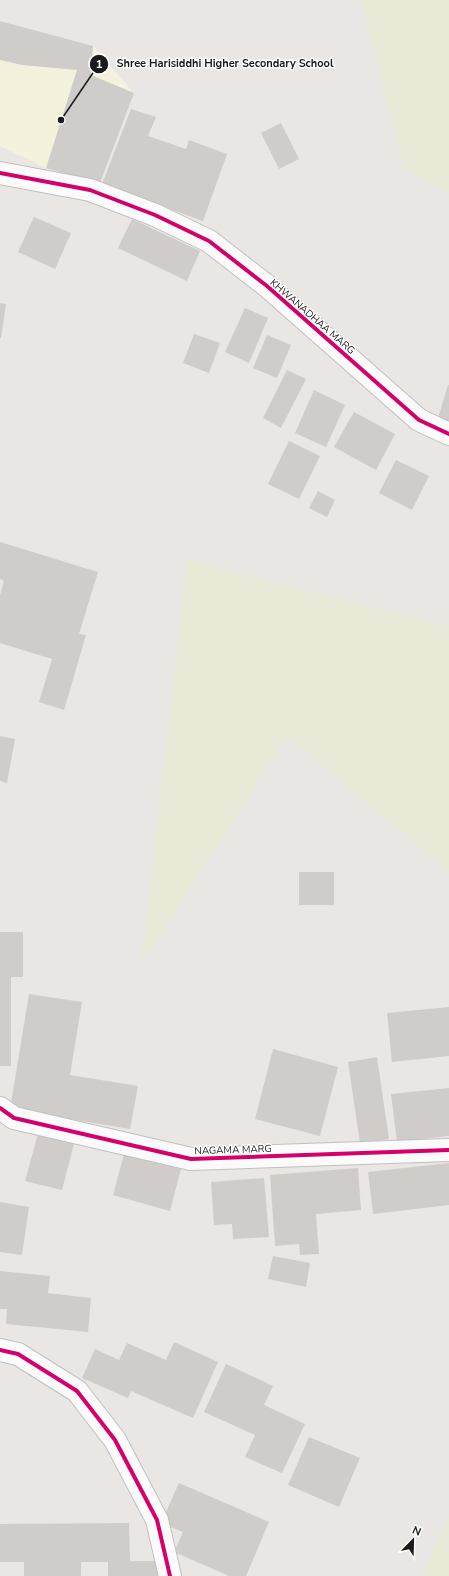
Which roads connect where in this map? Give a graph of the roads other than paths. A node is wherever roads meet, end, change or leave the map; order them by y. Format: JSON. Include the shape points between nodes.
{"nodes":[{"id":1,"x":0,"y":173,"type":"edge"},
{"id":2,"x":449,"y":434,"type":"edge"},
{"id":3,"x":0,"y":1108,"type":"edge"},
{"id":4,"x":449,"y":1150,"type":"edge"},
{"id":5,"x":0,"y":1350,"type":"edge"},
{"id":6,"x":170,"y":1576,"type":"edge"}],
"edges":[{"from":1,"to":2,"type":"street","name":"KHWANADHAA MARG","via":[[90,190],[155,215],[209,241],[268,286],[419,420]]},
{"from":3,"to":4,"type":"street","name":"NAGAMA MARG","via":[[14,1118],[191,1159]]},
{"from":5,"to":6,"type":"street","via":[[18,1354],[77,1391],[115,1440],[157,1520]]}]}
